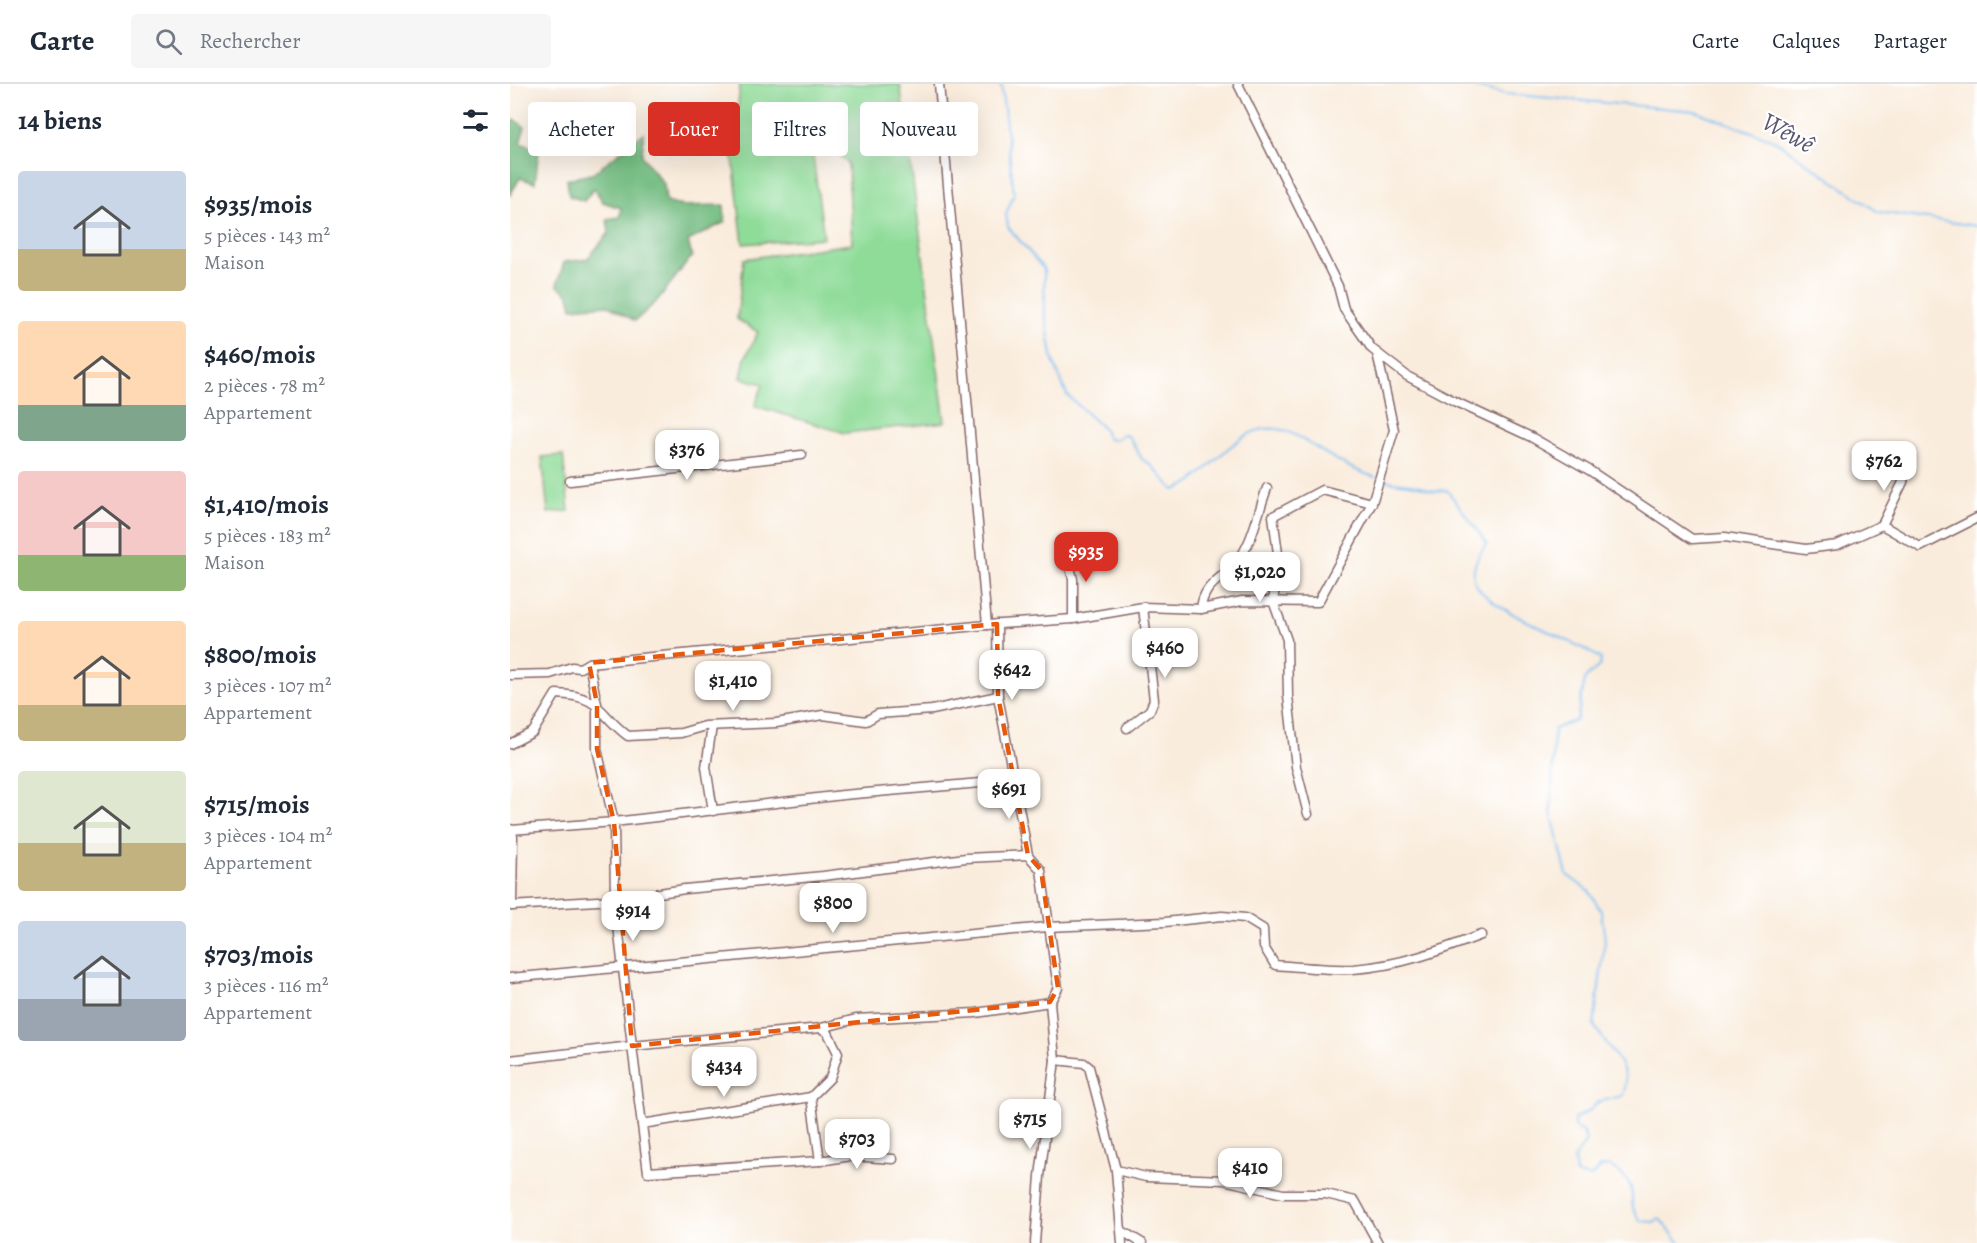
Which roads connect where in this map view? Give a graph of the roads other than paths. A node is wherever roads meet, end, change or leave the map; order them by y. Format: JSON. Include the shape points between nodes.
{"nodes":[{"id":1,"x":939,"y":84,"type":"edge"},
{"id":2,"x":1238,"y":84,"type":"edge"},
{"id":3,"x":1377,"y":353,"type":"junction"},
{"id":4,"x":802,"y":455,"type":"dead end"},
{"id":5,"x":1906,"y":465,"type":"dead end"},
{"id":6,"x":570,"y":481,"type":"dead end"},
{"id":7,"x":1268,"y":488,"type":"dead end"},
{"id":8,"x":1372,"y":503,"type":"junction"},
{"id":9,"x":1977,"y":518,"type":"edge"},
{"id":10,"x":1881,"y":525,"type":"junction"},
{"id":11,"x":1066,"y":550,"type":"dead end"},
{"id":12,"x":1273,"y":601,"type":"junction"},
{"id":13,"x":1143,"y":608,"type":"junction"},
{"id":14,"x":1201,"y":609,"type":"junction"},
{"id":15,"x":1074,"y":619,"type":"junction"},
{"id":16,"x":997,"y":624,"type":"junction"},
{"id":17,"x":987,"y":625,"type":"junction"},
{"id":18,"x":589,"y":663,"type":"junction"},
{"id":19,"x":510,"y":675,"type":"edge"},
{"id":20,"x":998,"y":696,"type":"junction"},
{"id":21,"x":597,"y":704,"type":"junction"},
{"id":22,"x":712,"y":726,"type":"junction"},
{"id":23,"x":1127,"y":728,"type":"dead end"},
{"id":24,"x":510,"y":744,"type":"edge"},
{"id":25,"x":1015,"y":780,"type":"junction"},
{"id":26,"x":713,"y":810,"type":"junction"},
{"id":27,"x":1308,"y":814,"type":"dead end"},
{"id":28,"x":614,"y":822,"type":"junction"},
{"id":29,"x":511,"y":829,"type":"edge"},
{"id":30,"x":1028,"y":855,"type":"junction"},
{"id":31,"x":615,"y":900,"type":"junction"},
{"id":32,"x":511,"y":906,"type":"edge"},
{"id":33,"x":1047,"y":927,"type":"junction"},
{"id":34,"x":1481,"y":935,"type":"dead end"},
{"id":35,"x":622,"y":966,"type":"junction"},
{"id":36,"x":510,"y":978,"type":"edge"},
{"id":37,"x":1050,"y":1002,"type":"junction"},
{"id":38,"x":821,"y":1029,"type":"junction"},
{"id":39,"x":632,"y":1046,"type":"junction"},
{"id":40,"x":510,"y":1060,"type":"edge"},
{"id":41,"x":1055,"y":1060,"type":"junction"},
{"id":42,"x":811,"y":1097,"type":"junction"},
{"id":43,"x":642,"y":1124,"type":"junction"},
{"id":44,"x":893,"y":1159,"type":"dead end"},
{"id":45,"x":820,"y":1161,"type":"junction"},
{"id":46,"x":1116,"y":1170,"type":"junction"},
{"id":47,"x":1122,"y":1231,"type":"junction"},
{"id":48,"x":1035,"y":1243,"type":"edge"},
{"id":49,"x":1122,"y":1243,"type":"edge"},
{"id":50,"x":1142,"y":1243,"type":"edge"},
{"id":51,"x":1378,"y":1243,"type":"edge"}],
"edges":[{"from":1,"to":17,"type":"street"},
{"from":2,"to":3,"type":"street","via":[[1338,286],[1344,309]]},
{"from":3,"to":8,"type":"street","via":[[1394,430]]},
{"from":3,"to":10,"type":"street","via":[[1407,376],[1589,470],[1692,539],[1725,537],[1806,549],[1837,544]]},
{"from":4,"to":6,"type":"street"},
{"from":5,"to":10,"type":"street","via":[[1904,482]]},
{"from":7,"to":14,"type":"street","via":[[1250,539],[1237,562],[1207,587]]},
{"from":8,"to":12,"type":"street","via":[[1318,602]]},
{"from":8,"to":12,"type":"street","via":[[1322,490],[1273,516],[1279,561]]},
{"from":9,"to":10,"type":"street","via":[[1920,547]]},
{"from":11,"to":15,"type":"street","via":[[1073,579]]},
{"from":12,"to":14,"type":"street","via":[[1242,601]]},
{"from":12,"to":27,"type":"street","via":[[1287,640],[1296,767]]},
{"from":13,"to":14,"type":"street"},
{"from":13,"to":15,"type":"street"},
{"from":13,"to":23,"type":"street","via":[[1154,700],[1150,710]]},
{"from":15,"to":16,"type":"street"},
{"from":16,"to":17,"type":"street"},
{"from":16,"to":20,"type":"street"},
{"from":17,"to":18,"type":"street"},
{"from":18,"to":19,"type":"street","via":[[580,669],[572,667],[550,674]]},
{"from":18,"to":21,"type":"street"},
{"from":20,"to":22,"type":"street","via":[[932,710],[878,714],[866,721],[823,716]]},
{"from":20,"to":25,"type":"street"},
{"from":21,"to":22,"type":"street","via":[[628,736],[681,733]]},
{"from":21,"to":24,"type":"street","via":[[572,694],[555,694],[533,732]]},
{"from":21,"to":28,"type":"street","via":[[597,749]]},
{"from":22,"to":26,"type":"street","via":[[706,767]]},
{"from":25,"to":26,"type":"street"},
{"from":25,"to":30,"type":"street"},
{"from":26,"to":28,"type":"street"},
{"from":28,"to":29,"type":"street"},
{"from":28,"to":31,"type":"street"},
{"from":29,"to":32,"type":"street"},
{"from":30,"to":31,"type":"street","via":[[966,858]]},
{"from":30,"to":33,"type":"street","via":[[1041,870]]},
{"from":31,"to":32,"type":"street"},
{"from":31,"to":35,"type":"street"},
{"from":33,"to":34,"type":"street","via":[[1222,916],[1245,918],[1263,929],[1264,947],[1275,965],[1352,969],[1431,955]]},
{"from":33,"to":35,"type":"street"},
{"from":33,"to":37,"type":"street","via":[[1058,988]]},
{"from":35,"to":36,"type":"street"},
{"from":35,"to":39,"type":"street"},
{"from":37,"to":38,"type":"street","via":[[976,1013],[856,1019]]},
{"from":37,"to":41,"type":"street"},
{"from":38,"to":39,"type":"street"},
{"from":38,"to":42,"type":"street","via":[[828,1033],[838,1053],[830,1078]]},
{"from":39,"to":40,"type":"street"},
{"from":39,"to":43,"type":"street"},
{"from":41,"to":46,"type":"street","via":[[1089,1067]]},
{"from":41,"to":48,"type":"street"},
{"from":42,"to":43,"type":"street"},
{"from":42,"to":45,"type":"street"},
{"from":43,"to":45,"type":"street","via":[[648,1172]]},
{"from":44,"to":45,"type":"street","via":[[851,1156]]},
{"from":46,"to":47,"type":"street"},
{"from":46,"to":51,"type":"street","via":[[1146,1177],[1224,1180],[1283,1194],[1336,1196],[1355,1202]]},
{"from":47,"to":49,"type":"street"},
{"from":47,"to":50,"type":"street"}]}
